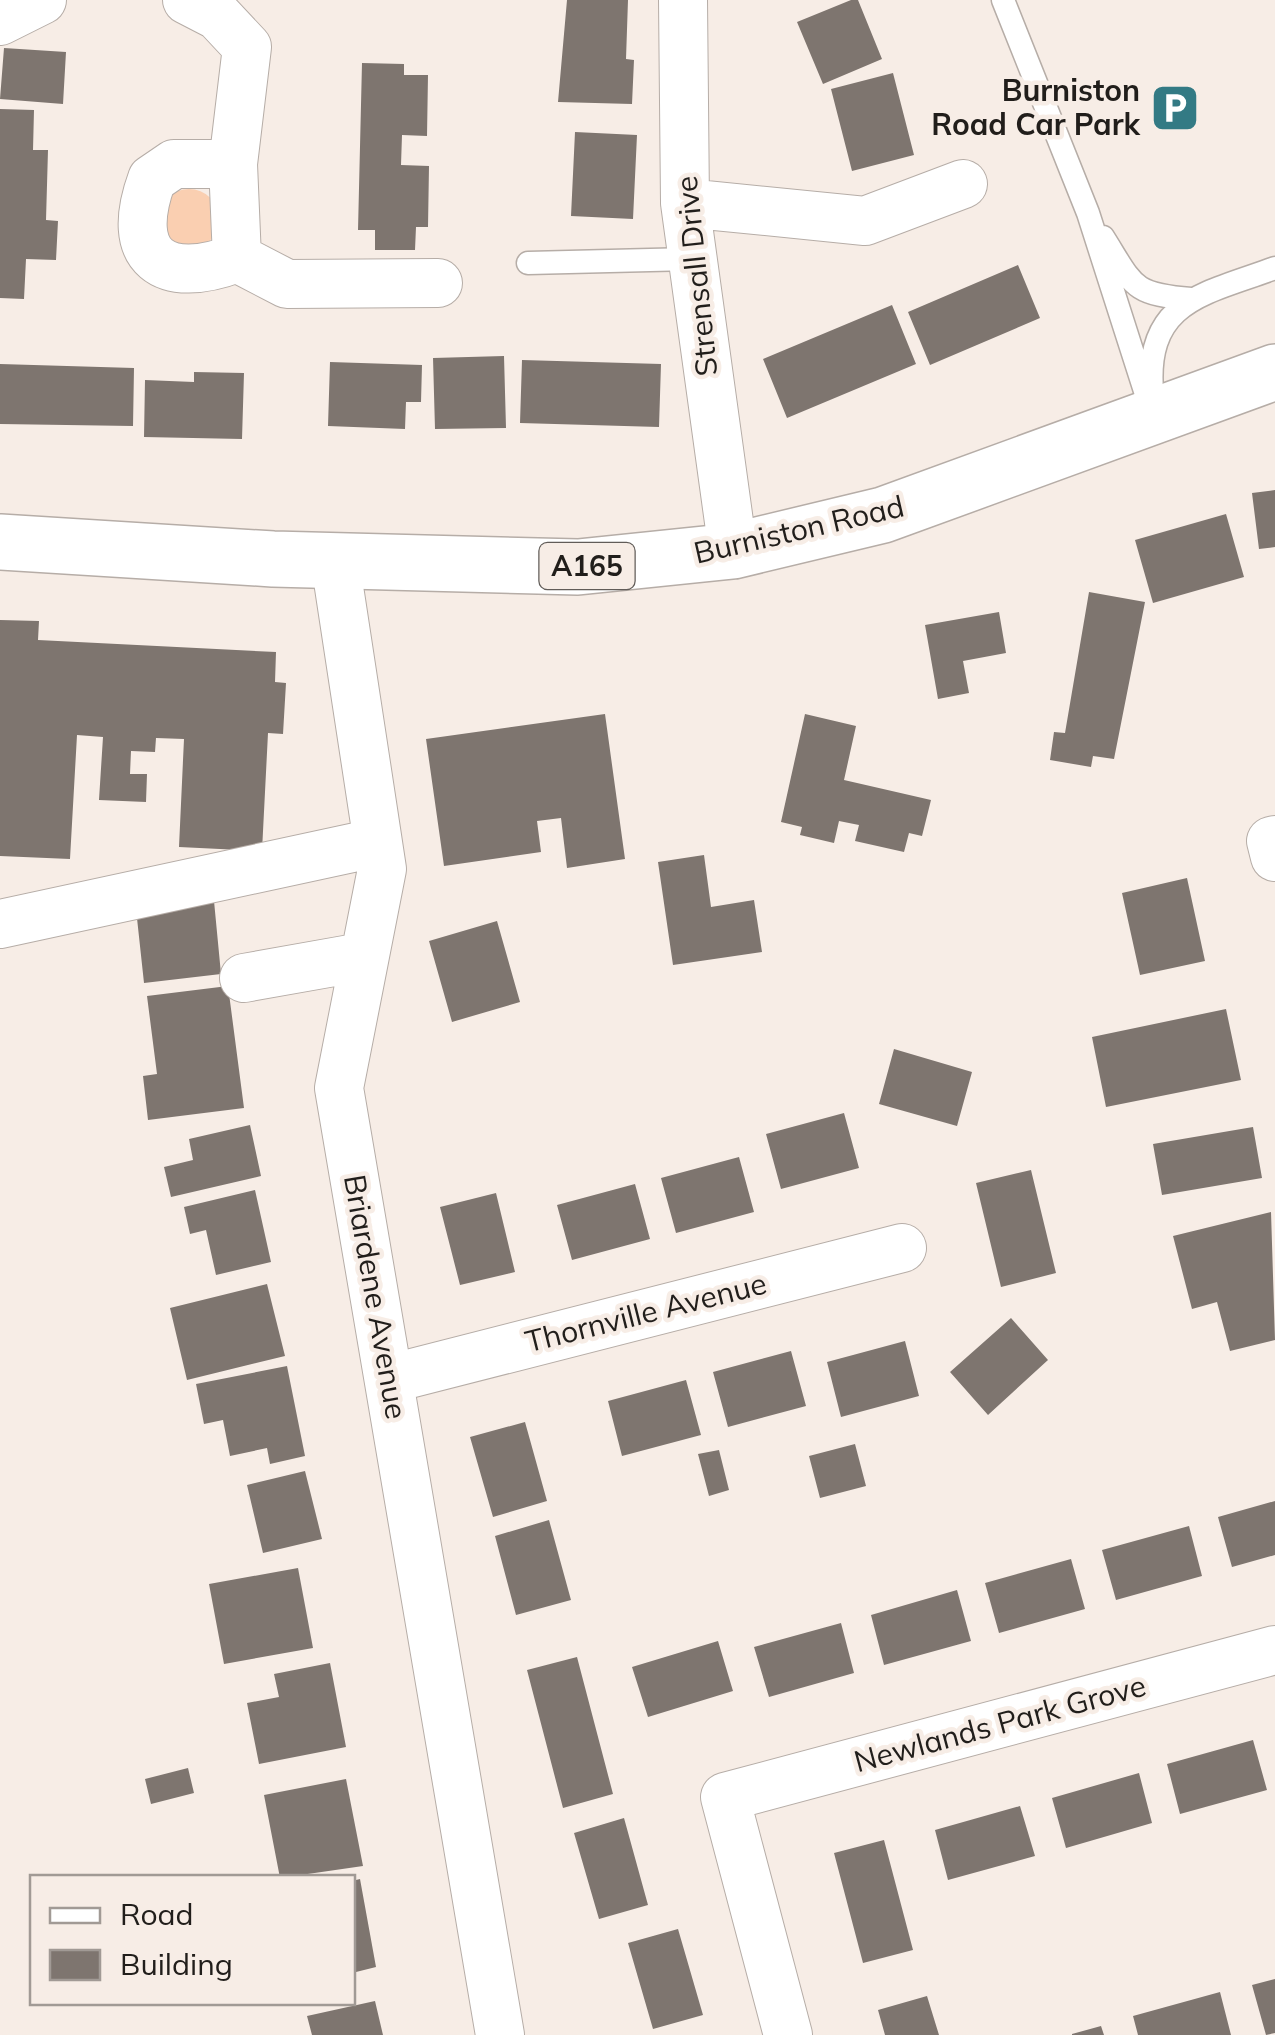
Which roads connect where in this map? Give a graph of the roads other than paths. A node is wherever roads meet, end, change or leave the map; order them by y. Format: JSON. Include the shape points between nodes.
{"nodes":[{"id":1,"x":42,"y":0,"type":"edge"},
{"id":2,"x":186,"y":0,"type":"edge"},
{"id":3,"x":683,"y":0,"type":"edge"},
{"id":4,"x":1004,"y":0,"type":"edge"},
{"id":5,"x":0,"y":21,"type":"edge"},
{"id":6,"x":233,"y":164,"type":"junction"},
{"id":7,"x":963,"y":184,"type":"dead end"},
{"id":8,"x":686,"y":203,"type":"junction"},
{"id":9,"x":1088,"y":213,"type":"junction"},
{"id":10,"x":237,"y":258,"type":"junction"},
{"id":11,"x":691,"y":259,"type":"junction"},
{"id":12,"x":528,"y":262,"type":"dead end"},
{"id":13,"x":1275,"y":268,"type":"edge"},
{"id":14,"x":438,"y":282,"type":"dead end"},
{"id":15,"x":1191,"y":299,"type":"junction"},
{"id":16,"x":1275,"y":372,"type":"edge"},
{"id":17,"x":1154,"y":419,"type":"junction"},
{"id":18,"x":0,"y":542,"type":"edge"},
{"id":19,"x":733,"y":551,"type":"junction"},
{"id":20,"x":334,"y":560,"type":"junction"},
{"id":21,"x":1275,"y":840,"type":"edge"},
{"id":22,"x":374,"y":842,"type":"junction"},
{"id":23,"x":1275,"y":858,"type":"edge"},
{"id":24,"x":0,"y":924,"type":"edge"},
{"id":25,"x":362,"y":957,"type":"junction"},
{"id":26,"x":244,"y":978,"type":"dead end"},
{"id":27,"x":902,"y":1248,"type":"dead end"},
{"id":28,"x":390,"y":1379,"type":"junction"},
{"id":29,"x":1275,"y":1650,"type":"edge"},
{"id":30,"x":500,"y":2035,"type":"edge"},
{"id":31,"x":788,"y":2035,"type":"edge"}],
"edges":[{"from":1,"to":5,"type":"street"},
{"from":2,"to":6,"type":"street","via":[[218,16],[246,47]]},
{"from":3,"to":8,"type":"street","name":"Strensall Drive"},
{"from":4,"to":9,"type":"lane"},
{"from":6,"to":10,"type":"street"},
{"from":6,"to":10,"type":"street","via":[[174,164],[152,179],[141,220],[151,250],[175,270],[208,269]]},
{"from":7,"to":8,"type":"street","via":[[865,221]]},
{"from":8,"to":11,"type":"street","name":"Strensall Drive"},
{"from":9,"to":15,"type":"lane","via":[[1134,285],[1150,295]]},
{"from":9,"to":17,"type":"lane"},
{"from":10,"to":14,"type":"street","via":[[287,284]]},
{"from":11,"to":12,"type":"lane"},
{"from":11,"to":19,"type":"street","name":"Strensall Drive"},
{"from":13,"to":15,"type":"lane"},
{"from":15,"to":17,"type":"lane","via":[[1159,329],[1150,363]]},
{"from":16,"to":17,"type":"main road","name":"Burniston Road","number":"A165"},
{"from":17,"to":19,"type":"main road","name":"Burniston Road","number":"A165","via":[[883,515]]},
{"from":18,"to":20,"type":"main road","name":"Burniston Road","number":"A165"},
{"from":19,"to":20,"type":"main road","name":"Burniston Road","number":"A165","via":[[578,568]]},
{"from":20,"to":22,"type":"street","name":"Briardene Avenue"},
{"from":21,"to":23,"type":"street"},
{"from":22,"to":24,"type":"street"},
{"from":22,"to":25,"type":"street","name":"Briardene Avenue","via":[[382,869]]},
{"from":25,"to":26,"type":"street"},
{"from":25,"to":28,"type":"street","name":"Briardene Avenue","via":[[339,1088]]},
{"from":27,"to":28,"type":"street","name":"Thornville Avenue"},
{"from":28,"to":30,"type":"street","name":"Briardene Avenue"},
{"from":29,"to":31,"type":"street","name":"Newlands Park Grove","via":[[725,1797]]}]}
